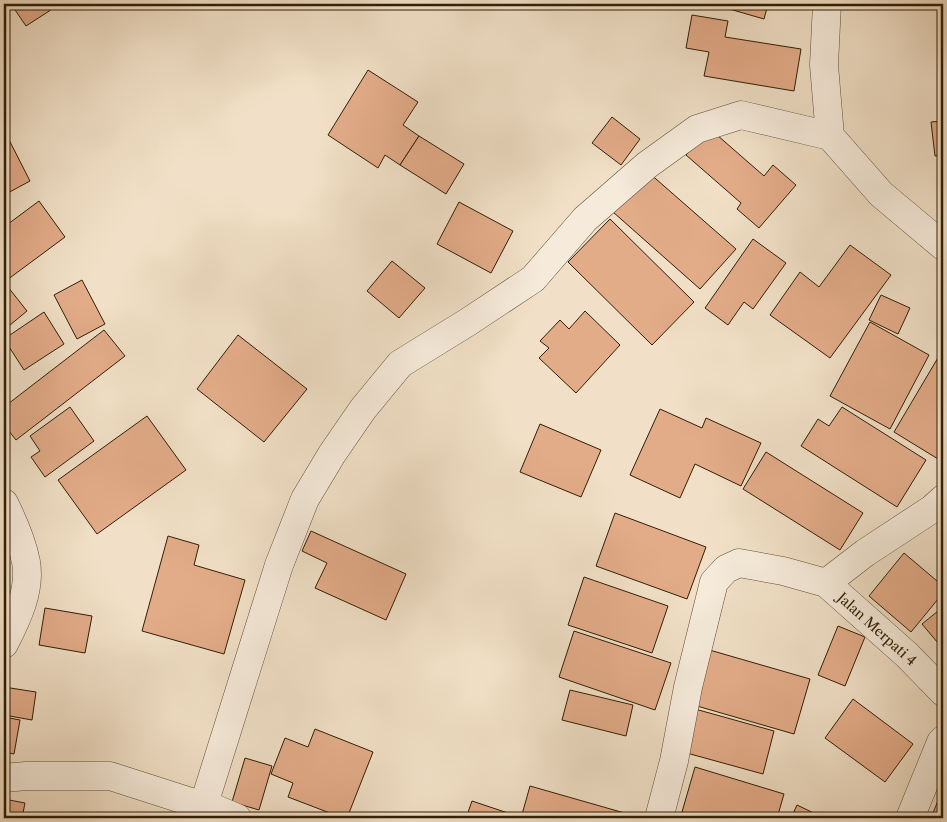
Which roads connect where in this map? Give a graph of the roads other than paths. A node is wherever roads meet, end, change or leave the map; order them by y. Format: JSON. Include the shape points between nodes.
{"nodes":[{"id":1,"x":827,"y":4,"type":"edge"},
{"id":2,"x":830,"y":136,"type":"junction"},
{"id":3,"x":943,"y":246,"type":"edge"},
{"id":4,"x":943,"y":500,"type":"edge"},
{"id":5,"x":4,"y":503,"type":"edge"},
{"id":6,"x":826,"y":583,"type":"junction"},
{"id":7,"x":4,"y":644,"type":"edge"},
{"id":8,"x":943,"y":692,"type":"edge"},
{"id":9,"x":943,"y":740,"type":"edge"},
{"id":10,"x":4,"y":778,"type":"edge"},
{"id":11,"x":194,"y":808,"type":"edge"},
{"id":12,"x":237,"y":818,"type":"edge"},
{"id":13,"x":659,"y":818,"type":"edge"},
{"id":14,"x":910,"y":818,"type":"edge"}],
"edges":[{"from":1,"to":2,"type":"street","via":[[824,65]]},
{"from":2,"to":3,"type":"street","via":[[882,194]]},
{"from":2,"to":11,"type":"street","via":[[741,115],[697,130],[647,165],[585,219],[533,279],[400,364],[363,409],[305,500],[278,565]]},
{"from":4,"to":6,"type":"street","name":"Jalan Merpati 4","via":[[865,552]]},
{"from":5,"to":7,"type":"street","via":[[20,541],[27,583]]},
{"from":6,"to":8,"type":"street","name":"Jalan Merpati 4","via":[[907,655]]},
{"from":6,"to":13,"type":"street","via":[[740,563],[726,570],[714,582]]},
{"from":9,"to":14,"type":"street"},
{"from":10,"to":11,"type":"street","via":[[110,776]]},
{"from":11,"to":12,"type":"street"}]}
